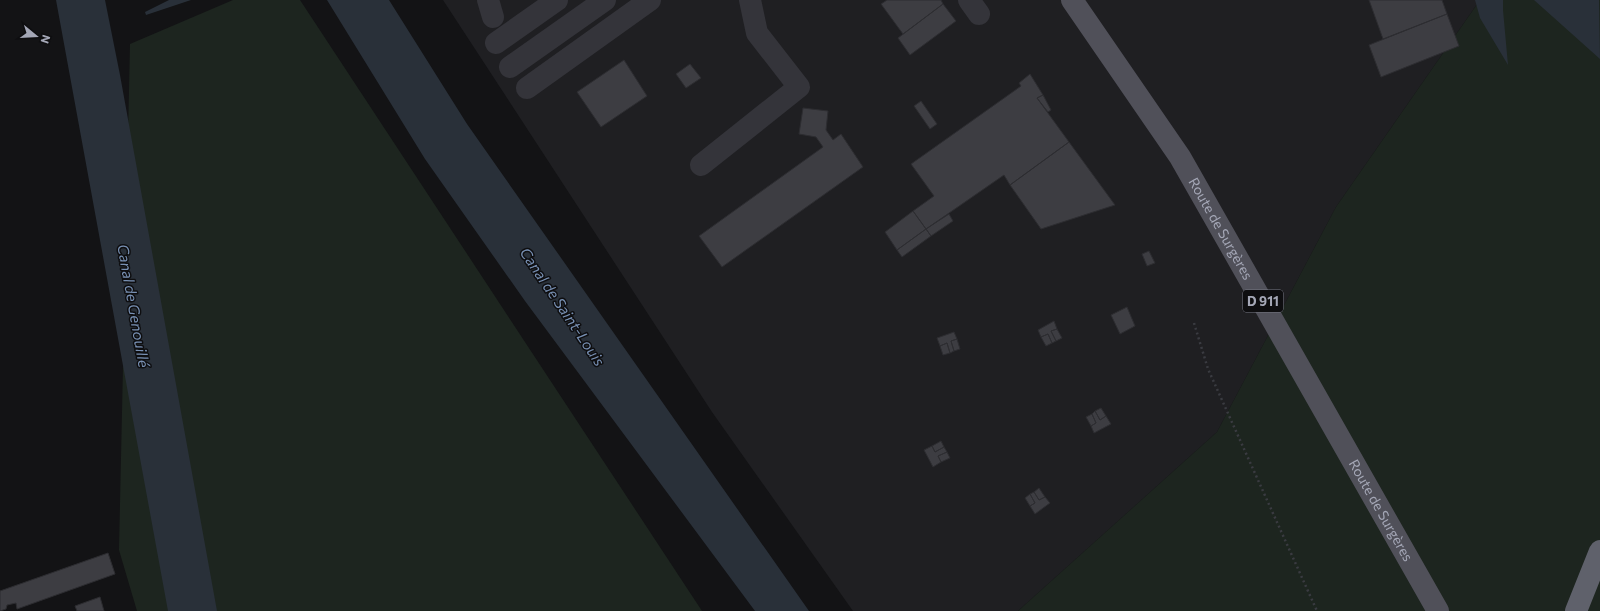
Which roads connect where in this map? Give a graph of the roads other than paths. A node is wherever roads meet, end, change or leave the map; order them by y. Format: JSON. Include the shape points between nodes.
{"nodes":[{"id":1,"x":557,"y":0,"type":"edge"},
{"id":2,"x":605,"y":0,"type":"edge"},
{"id":3,"x":650,"y":0,"type":"edge"},
{"id":4,"x":750,"y":0,"type":"edge"},
{"id":5,"x":1072,"y":0,"type":"edge"},
{"id":6,"x":496,"y":43,"type":"dead end"},
{"id":7,"x":510,"y":67,"type":"dead end"},
{"id":8,"x":527,"y":88,"type":"dead end"},
{"id":9,"x":701,"y":165,"type":"dead end"},
{"id":10,"x":1600,"y":550,"type":"edge"},
{"id":11,"x":1438,"y":611,"type":"edge"},
{"id":12,"x":1576,"y":611,"type":"edge"}],
"edges":[{"from":1,"to":6,"type":"lane"},
{"from":2,"to":7,"type":"lane"},
{"from":3,"to":8,"type":"lane"},
{"from":4,"to":9,"type":"lane","via":[[757,33],[799,87]]},
{"from":5,"to":11,"type":"main road","name":"Route de Surgères","number":"D 911","via":[[1180,157]]},
{"from":10,"to":12,"type":"highway"}]}
